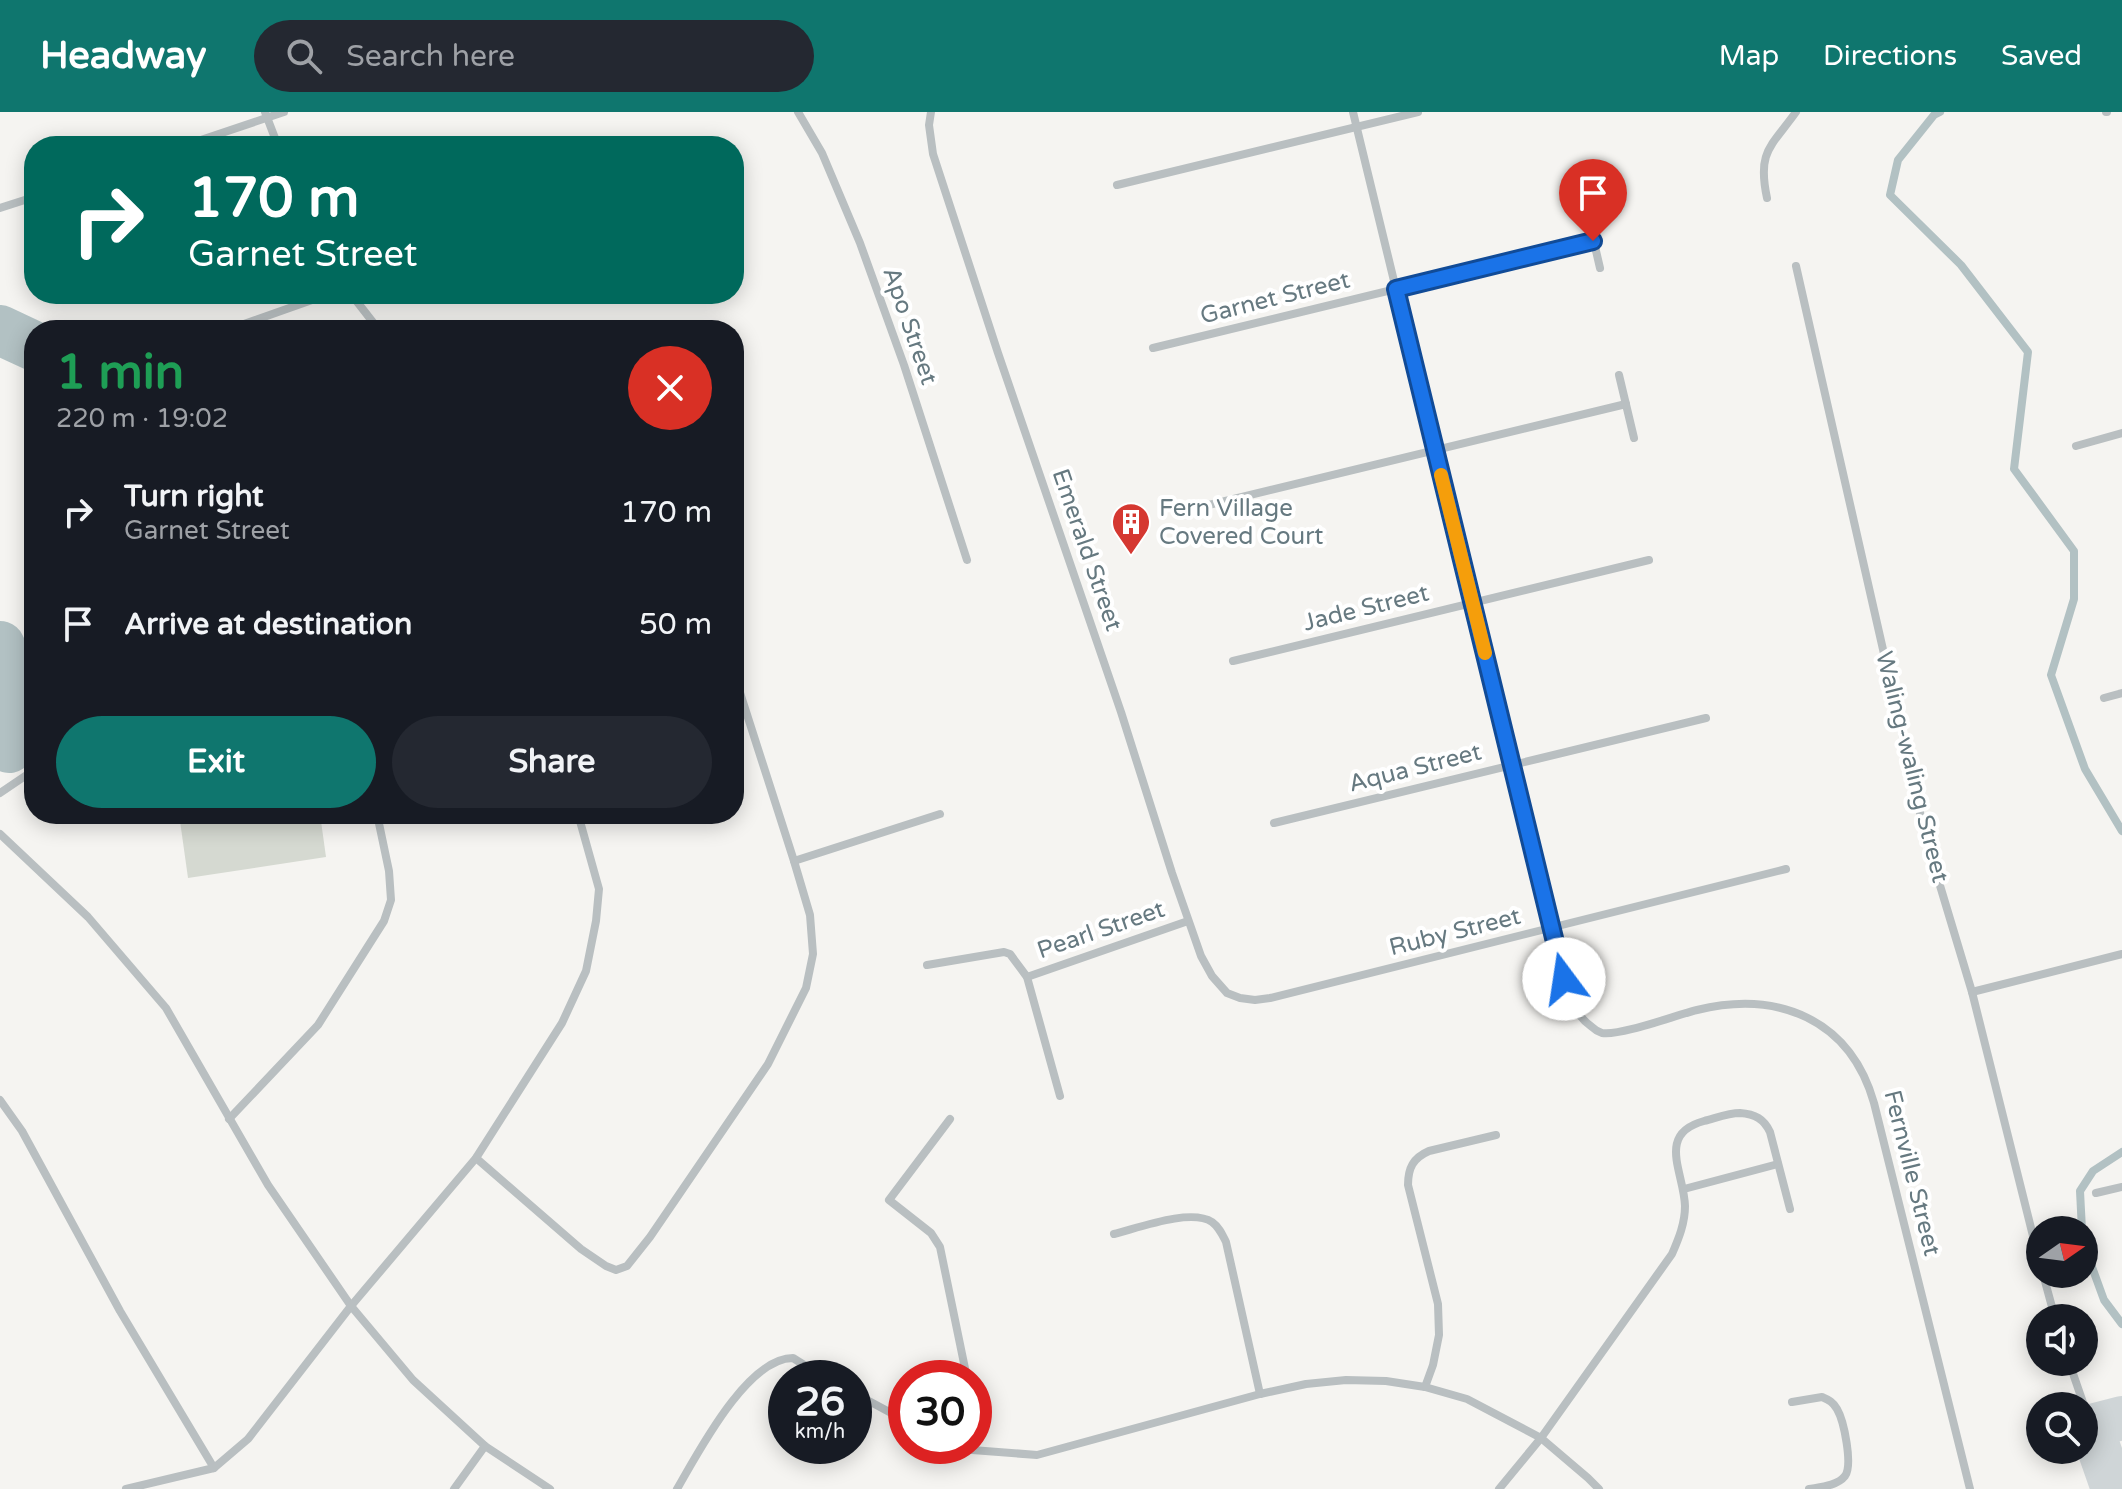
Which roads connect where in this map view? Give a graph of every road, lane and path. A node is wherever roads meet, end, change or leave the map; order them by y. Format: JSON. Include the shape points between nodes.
{"nodes":[{"id":1,"x":284,"y":112,"type":"edge"},
{"id":2,"x":798,"y":112,"type":"edge"},
{"id":3,"x":931,"y":112,"type":"edge"},
{"id":4,"x":1353,"y":112,"type":"edge"},
{"id":5,"x":1418,"y":112,"type":"edge"},
{"id":6,"x":1796,"y":112,"type":"edge"},
{"id":7,"x":266,"y":115,"type":"edge"},
{"id":8,"x":1357,"y":127,"type":"junction"},
{"id":9,"x":210,"y":136,"type":"edge"},
{"id":10,"x":274,"y":136,"type":"edge"},
{"id":11,"x":1117,"y":185,"type":"dead end"},
{"id":12,"x":1767,"y":198,"type":"dead end"},
{"id":13,"x":24,"y":200,"type":"edge"},
{"id":14,"x":0,"y":208,"type":"edge"},
{"id":15,"x":1586,"y":208,"type":"dead end"},
{"id":16,"x":1593,"y":241,"type":"junction"},
{"id":17,"x":1796,"y":266,"type":"dead end"},
{"id":18,"x":1600,"y":268,"type":"dead end"},
{"id":19,"x":1396,"y":289,"type":"junction"},
{"id":20,"x":301,"y":304,"type":"edge"},
{"id":21,"x":359,"y":304,"type":"edge"},
{"id":22,"x":257,"y":320,"type":"edge"},
{"id":23,"x":371,"y":320,"type":"edge"},
{"id":24,"x":1153,"y":348,"type":"dead end"},
{"id":25,"x":1619,"y":375,"type":"dead end"},
{"id":26,"x":1626,"y":404,"type":"junction"},
{"id":27,"x":2122,"y":433,"type":"edge"},
{"id":28,"x":1634,"y":438,"type":"dead end"},
{"id":29,"x":2076,"y":446,"type":"dead end"},
{"id":30,"x":1435,"y":450,"type":"junction"},
{"id":31,"x":1180,"y":512,"type":"dead end"},
{"id":32,"x":967,"y":560,"type":"dead end"},
{"id":33,"x":1649,"y":560,"type":"dead end"},
{"id":34,"x":1472,"y":603,"type":"junction"},
{"id":35,"x":1233,"y":661,"type":"dead end"},
{"id":36,"x":2122,"y":693,"type":"edge"},
{"id":37,"x":2104,"y":698,"type":"dead end"},
{"id":38,"x":744,"y":705,"type":"edge"},
{"id":39,"x":1706,"y":718,"type":"dead end"},
{"id":40,"x":1512,"y":765,"type":"junction"},
{"id":41,"x":24,"y":777,"type":"edge"},
{"id":42,"x":0,"y":793,"type":"edge"},
{"id":43,"x":940,"y":814,"type":"dead end"},
{"id":44,"x":1274,"y":823,"type":"dead end"},
{"id":45,"x":379,"y":824,"type":"edge"},
{"id":46,"x":581,"y":824,"type":"edge"},
{"id":47,"x":0,"y":834,"type":"edge"},
{"id":48,"x":794,"y":861,"type":"junction"},
{"id":49,"x":1786,"y":869,"type":"dead end"},
{"id":50,"x":1188,"y":921,"type":"junction"},
{"id":51,"x":1551,"y":928,"type":"junction"},
{"id":52,"x":2122,"y":954,"type":"edge"},
{"id":53,"x":927,"y":965,"type":"dead end"},
{"id":54,"x":1027,"y":977,"type":"junction"},
{"id":55,"x":1972,"y":992,"type":"junction"},
{"id":56,"x":1227,"y":993,"type":"joint"},
{"id":57,"x":1060,"y":1096,"type":"dead end"},
{"id":58,"x":0,"y":1100,"type":"edge"},
{"id":59,"x":229,"y":1119,"type":"junction"},
{"id":60,"x":950,"y":1119,"type":"dead end"},
{"id":61,"x":1496,"y":1135,"type":"dead end"},
{"id":62,"x":476,"y":1158,"type":"junction"},
{"id":63,"x":1778,"y":1164,"type":"junction"},
{"id":64,"x":2122,"y":1187,"type":"edge"},
{"id":65,"x":1684,"y":1189,"type":"junction"},
{"id":66,"x":2096,"y":1193,"type":"dead end"},
{"id":67,"x":1790,"y":1209,"type":"dead end"},
{"id":68,"x":2028,"y":1216,"type":"edge"},
{"id":69,"x":1114,"y":1234,"type":"dead end"},
{"id":70,"x":351,"y":1306,"type":"junction"},
{"id":71,"x":963,"y":1360,"type":"edge"},
{"id":72,"x":768,"y":1366,"type":"edge"},
{"id":73,"x":2078,"y":1376,"type":"edge"},
{"id":74,"x":1425,"y":1387,"type":"junction"},
{"id":75,"x":1260,"y":1394,"type":"junction"},
{"id":76,"x":1792,"y":1402,"type":"dead end"},
{"id":77,"x":2107,"y":1422,"type":"edge"},
{"id":78,"x":1541,"y":1438,"type":"junction"},
{"id":79,"x":485,"y":1446,"type":"junction"},
{"id":80,"x":992,"y":1450,"type":"edge"},
{"id":81,"x":214,"y":1468,"type":"junction"},
{"id":82,"x":126,"y":1489,"type":"edge"},
{"id":83,"x":454,"y":1489,"type":"edge"},
{"id":84,"x":550,"y":1489,"type":"edge"},
{"id":85,"x":677,"y":1489,"type":"edge"},
{"id":86,"x":1499,"y":1489,"type":"edge"},
{"id":87,"x":1599,"y":1489,"type":"edge"},
{"id":88,"x":1809,"y":1489,"type":"edge"},
{"id":89,"x":1970,"y":1489,"type":"edge"},
{"id":90,"x":2113,"y":1489,"type":"edge"}],
"edges":[{"from":1,"to":7,"type":"street"},
{"from":2,"to":32,"type":"street","name":"Apo Street","via":[[822,153],[860,243]]},
{"from":3,"to":50,"type":"street","name":"Emerald Street","via":[[933,154]]},
{"from":4,"to":8,"type":"street","name":"Fernville Street"},
{"from":5,"to":8,"type":"street"},
{"from":6,"to":12,"type":"street","via":[[1764,160]]},
{"from":7,"to":9,"type":"street"},
{"from":7,"to":10,"type":"street"},
{"from":8,"to":11,"type":"street"},
{"from":8,"to":19,"type":"street","name":"Fernville Street"},
{"from":13,"to":14,"type":"street"},
{"from":15,"to":16,"type":"street"},
{"from":16,"to":18,"type":"street"},
{"from":16,"to":19,"type":"street","name":"Garnet Street"},
{"from":17,"to":55,"type":"street","name":"Waling-waling Street","via":[[1926,839]]},
{"from":19,"to":24,"type":"street","name":"Garnet Street"},
{"from":19,"to":30,"type":"street","name":"Fernville Street"},
{"from":20,"to":22,"type":"street"},
{"from":21,"to":23,"type":"street"},
{"from":25,"to":26,"type":"street"},
{"from":26,"to":28,"type":"street"},
{"from":26,"to":30,"type":"street"},
{"from":27,"to":29,"type":"street"},
{"from":30,"to":31,"type":"street"},
{"from":30,"to":34,"type":"street","name":"Fernville Street"},
{"from":33,"to":34,"type":"street","name":"Jade Street"},
{"from":34,"to":35,"type":"street","name":"Jade Street"},
{"from":34,"to":40,"type":"street","name":"Fernville Street"},
{"from":36,"to":37,"type":"street"},
{"from":38,"to":48,"type":"street"},
{"from":39,"to":40,"type":"street","name":"Aqua Street"},
{"from":40,"to":44,"type":"street","name":"Aqua Street"},
{"from":40,"to":51,"type":"street","name":"Fernville Street"},
{"from":41,"to":42,"type":"street"},
{"from":43,"to":48,"type":"street"},
{"from":45,"to":59,"type":"street","via":[[391,900],[384,921],[318,1025]]},
{"from":46,"to":62,"type":"street","via":[[599,889],[586,971],[562,1023]]},
{"from":47,"to":59,"type":"street","via":[[88,917],[166,1008]]},
{"from":48,"to":62,"type":"street","via":[[810,915],[813,954],[806,988],[768,1064],[627,1266],[616,1270],[581,1249]]},
{"from":49,"to":51,"type":"street","name":"Ruby Street"},
{"from":50,"to":54,"type":"street","name":"Pearl Street"},
{"from":50,"to":56,"type":"street","name":"Emerald Street","via":[[1201,956]]},
{"from":51,"to":56,"type":"street","name":"Ruby Street","via":[[1270,998]]},
{"from":51,"to":89,"type":"street","name":"Fernville Street","via":[[1571,1003],[1603,1033],[1749,1002],[1819,1023],[1857,1063],[1874,1103]]},
{"from":52,"to":55,"type":"street"},
{"from":53,"to":54,"type":"street","name":"Pearl Street","via":[[1007,952]]},
{"from":54,"to":57,"type":"street","name":"Pearl Street"},
{"from":55,"to":68,"type":"street","name":"Waling-waling Street"},
{"from":58,"to":81,"type":"street"},
{"from":59,"to":70,"type":"street"},
{"from":60,"to":71,"type":"street","via":[[889,1200],[931,1233],[940,1247]]},
{"from":61,"to":74,"type":"street","via":[[1429,1151],[1411,1164],[1408,1174],[1438,1304],[1439,1335]]},
{"from":62,"to":70,"type":"street"},
{"from":63,"to":65,"type":"street"},
{"from":63,"to":65,"type":"street","via":[[1766,1122],[1757,1116],[1733,1113],[1695,1123],[1678,1136],[1675,1146]]},
{"from":63,"to":67,"type":"street"},
{"from":64,"to":66,"type":"street"},
{"from":65,"to":78,"type":"street","via":[[1685,1210],[1672,1254]]},
{"from":69,"to":75,"type":"street","via":[[1198,1216],[1220,1230]]},
{"from":70,"to":79,"type":"street","via":[[413,1380]]},
{"from":70,"to":81,"type":"street","via":[[248,1439]]},
{"from":72,"to":85,"type":"street","via":[[734,1398]]},
{"from":73,"to":77,"type":"street"},
{"from":74,"to":75,"type":"street","via":[[1346,1380]]},
{"from":74,"to":78,"type":"street","via":[[1467,1399]]},
{"from":75,"to":80,"type":"street","via":[[1037,1455]]},
{"from":76,"to":88,"type":"street","via":[[1830,1400],[1839,1413],[1849,1459],[1841,1480]]},
{"from":77,"to":90,"type":"street"},
{"from":78,"to":86,"type":"street"},
{"from":78,"to":87,"type":"street"},
{"from":79,"to":83,"type":"street"},
{"from":79,"to":84,"type":"street"},
{"from":81,"to":82,"type":"street"}]}
